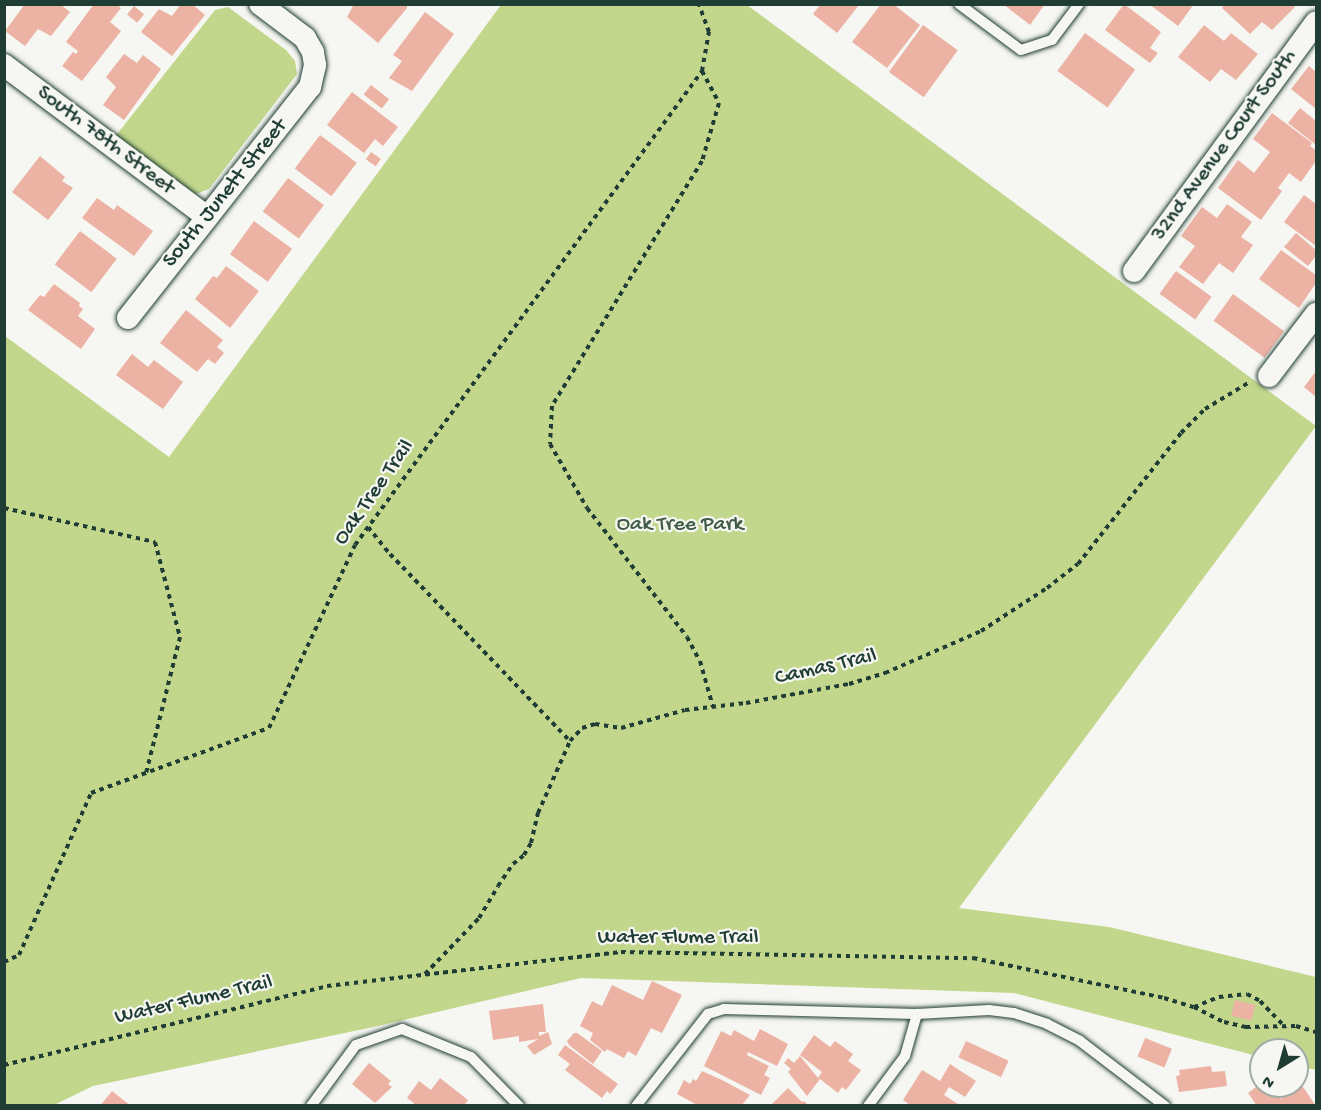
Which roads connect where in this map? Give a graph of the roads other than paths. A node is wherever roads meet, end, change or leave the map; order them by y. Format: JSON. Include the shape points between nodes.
{"nodes":[{"id":1,"x":260,"y":4,"type":"edge"},
{"id":2,"x":959,"y":4,"type":"edge"},
{"id":3,"x":1079,"y":4,"type":"edge"},
{"id":4,"x":1317,"y":22,"type":"edge"},
{"id":5,"x":4,"y":65,"type":"edge"},
{"id":6,"x":206,"y":216,"type":"junction"},
{"id":7,"x":1134,"y":271,"type":"dead end"},
{"id":8,"x":1317,"y":314,"type":"edge"},
{"id":9,"x":128,"y":318,"type":"dead end"},
{"id":10,"x":1269,"y":376,"type":"road end"},
{"id":11,"x":917,"y":1014,"type":"junction"},
{"id":12,"x":311,"y":1106,"type":"edge"},
{"id":13,"x":519,"y":1106,"type":"edge"},
{"id":14,"x":636,"y":1106,"type":"edge"},
{"id":15,"x":868,"y":1106,"type":"edge"},
{"id":16,"x":1165,"y":1106,"type":"edge"}],
"edges":[{"from":1,"to":6,"type":"street","name":"South Junett Street","via":[[305,38],[315,65],[310,87]]},
{"from":2,"to":3,"type":"lane","via":[[1021,50],[1052,40]]},
{"from":4,"to":7,"type":"street","name":"32nd Avenue Court South"},
{"from":5,"to":6,"type":"street","name":"South 78th Street"},
{"from":6,"to":9,"type":"street","name":"South Junett Street"},
{"from":8,"to":10,"type":"street"},
{"from":11,"to":14,"type":"lane","via":[[724,1009],[708,1014]]},
{"from":11,"to":15,"type":"lane","via":[[905,1056]]},
{"from":11,"to":16,"type":"lane","via":[[989,1010],[1047,1024],[1080,1041]]},
{"from":12,"to":13,"type":"lane","via":[[356,1045],[402,1029],[471,1057]]}]}
